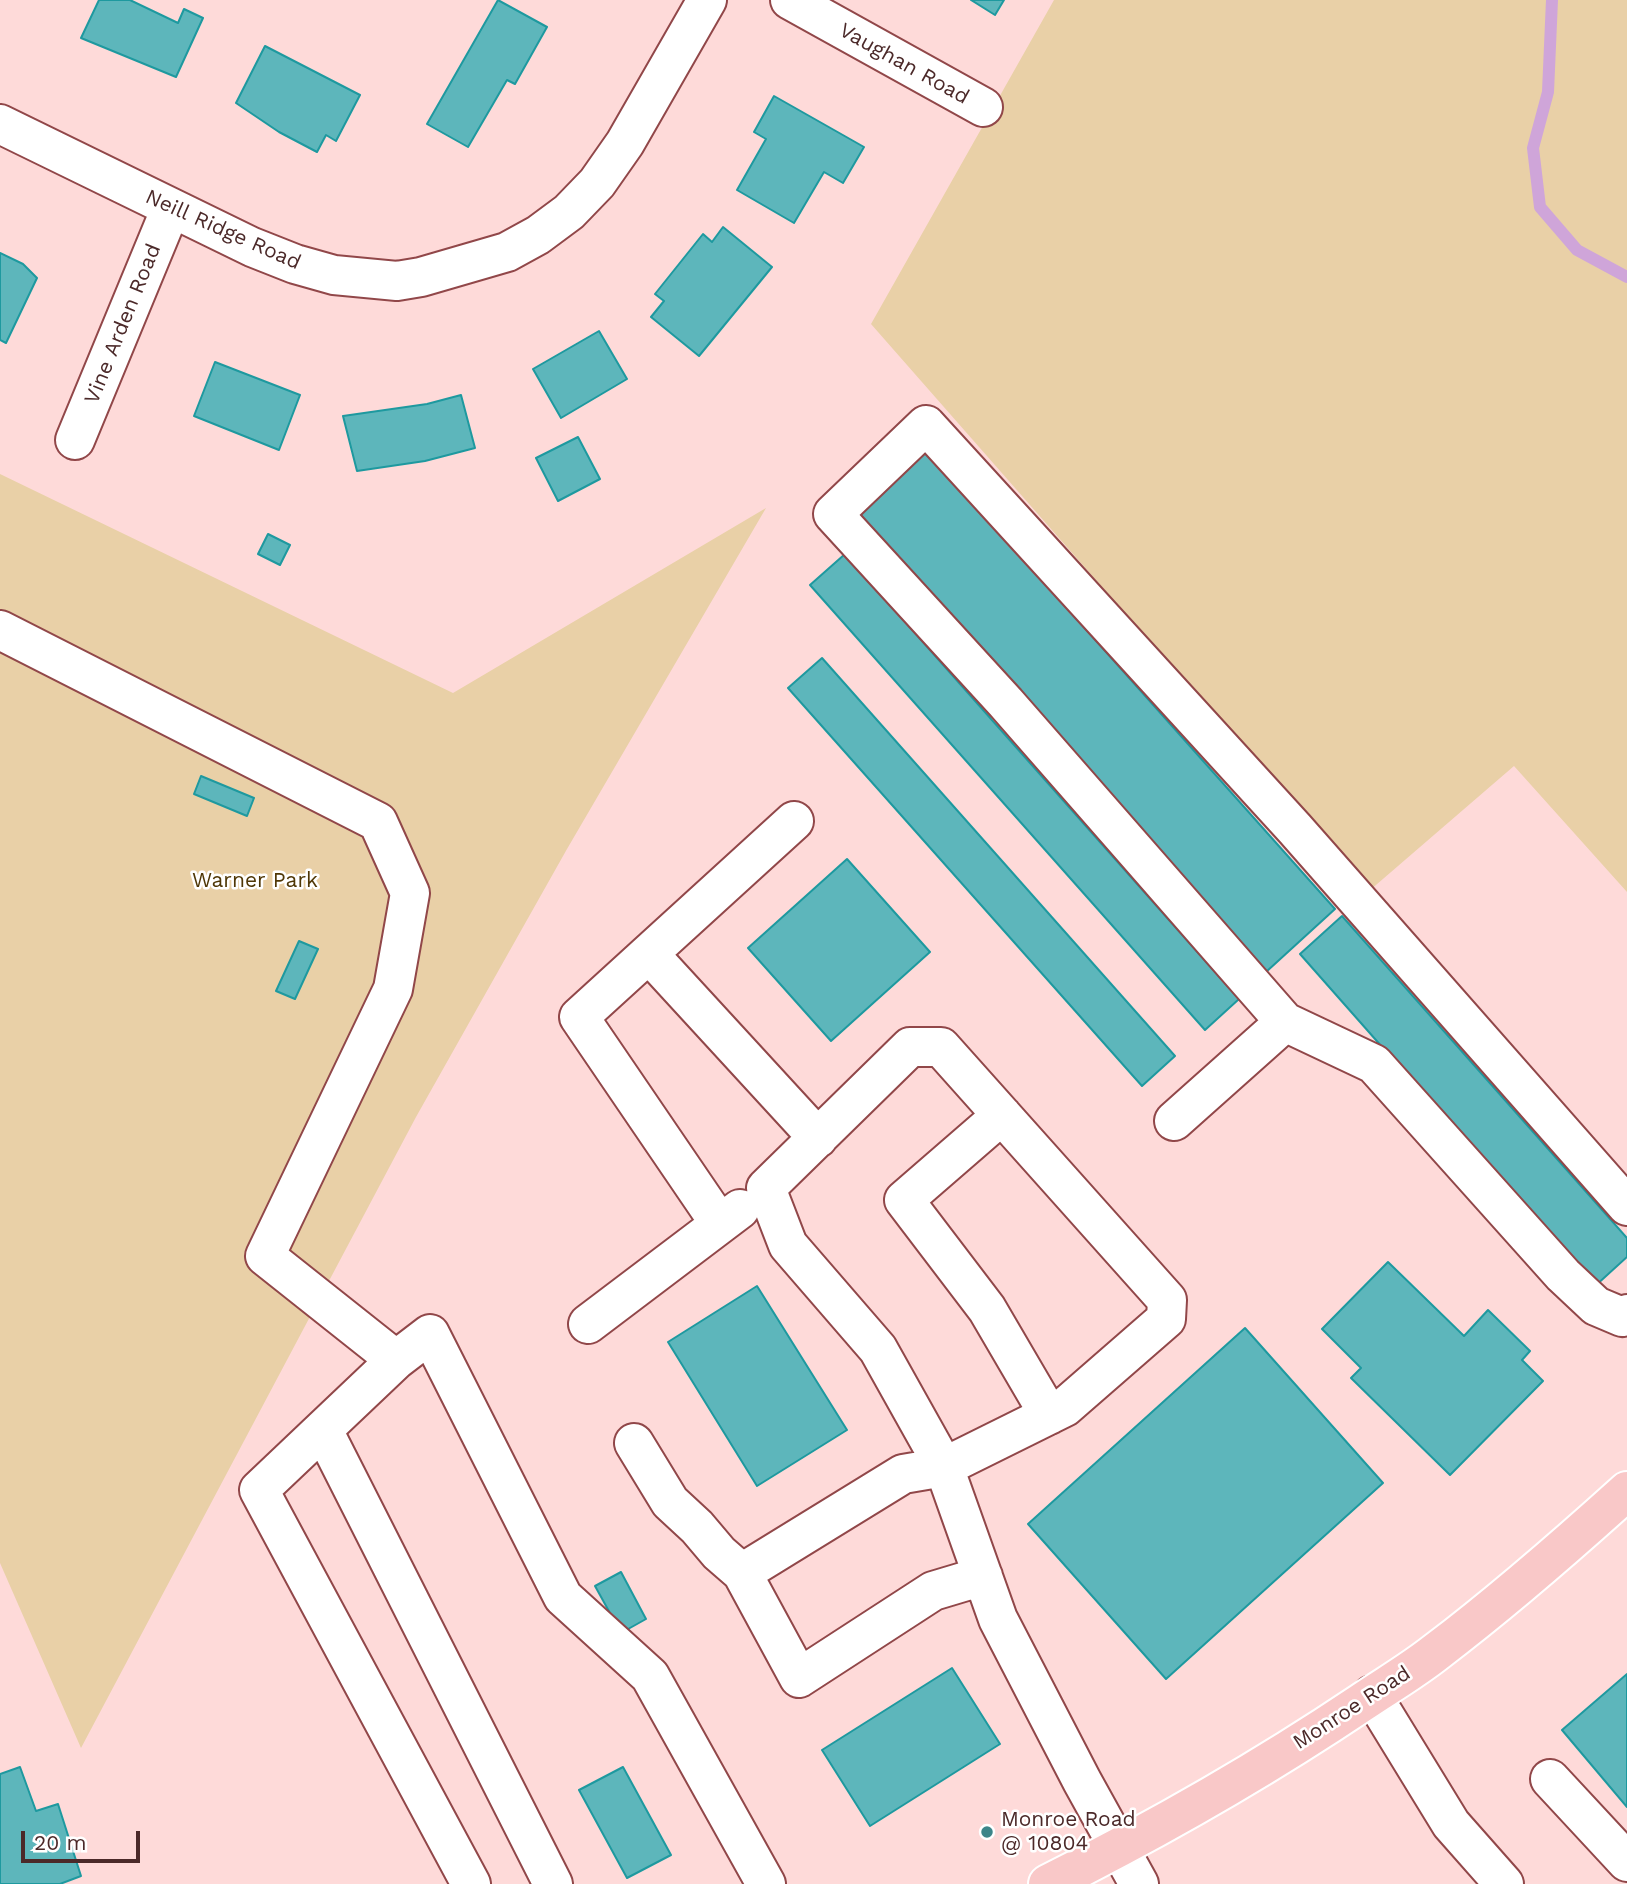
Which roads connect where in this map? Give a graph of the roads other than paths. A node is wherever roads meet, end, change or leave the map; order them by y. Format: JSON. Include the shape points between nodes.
{"nodes":[{"id":1,"x":707,"y":0,"type":"edge"},
{"id":2,"x":790,"y":0,"type":"edge"},
{"id":3,"x":983,"y":107,"type":"dead end"},
{"id":4,"x":0,"y":124,"type":"edge"},
{"id":5,"x":171,"y":208,"type":"junction"},
{"id":6,"x":75,"y":440,"type":"dead end"},
{"id":7,"x":0,"y":630,"type":"edge"},
{"id":8,"x":794,"y":821,"type":"dead end"},
{"id":9,"x":649,"y":954,"type":"junction"},
{"id":10,"x":1285,"y":1022,"type":"junction"},
{"id":11,"x":1002,"y":1115,"type":"junction"},
{"id":12,"x":1174,"y":1121,"type":"dead end"},
{"id":13,"x":818,"y":1138,"type":"junction"},
{"id":14,"x":766,"y":1188,"type":"junction"},
{"id":15,"x":1627,"y":1206,"type":"edge"},
{"id":16,"x":720,"y":1224,"type":"junction"},
{"id":17,"x":1627,"y":1314,"type":"edge"},
{"id":18,"x":588,"y":1324,"type":"dead end"},
{"id":19,"x":396,"y":1360,"type":"junction"},
{"id":20,"x":1049,"y":1415,"type":"junction"},
{"id":21,"x":323,"y":1430,"type":"junction"},
{"id":22,"x":634,"y":1443,"type":"dead end"},
{"id":23,"x":944,"y":1467,"type":"junction"},
{"id":24,"x":1627,"y":1492,"type":"edge"},
{"id":25,"x":741,"y":1573,"type":"junction"},
{"id":26,"x":983,"y":1576,"type":"junction"},
{"id":27,"x":1372,"y":1695,"type":"junction"},
{"id":28,"x":1550,"y":1779,"type":"dead end"},
{"id":29,"x":1119,"y":1848,"type":"junction"},
{"id":30,"x":1627,"y":1863,"type":"edge"},
{"id":31,"x":471,"y":1884,"type":"edge"},
{"id":32,"x":553,"y":1884,"type":"edge"},
{"id":33,"x":766,"y":1884,"type":"edge"},
{"id":34,"x":1048,"y":1884,"type":"edge"},
{"id":35,"x":1139,"y":1884,"type":"edge"},
{"id":36,"x":1504,"y":1884,"type":"edge"}],
"edges":[{"from":1,"to":5,"type":"street","name":"Neill Ridge Road","via":[[597,183],[569,212],[507,252],[397,281],[334,275],[252,247]]},
{"from":2,"to":3,"type":"street","name":"Vaughan Road"},
{"from":4,"to":5,"type":"street","name":"Neill Ridge Road"},
{"from":5,"to":6,"type":"street","name":"Vine Arden Road"},
{"from":7,"to":19,"type":"street","via":[[377,822],[410,893],[393,989],[265,1256]]},
{"from":8,"to":9,"type":"street"},
{"from":9,"to":13,"type":"street"},
{"from":9,"to":16,"type":"street","via":[[579,1017]]},
{"from":10,"to":12,"type":"street"},
{"from":10,"to":15,"type":"street","via":[[834,514],[926,425],[1295,829]]},
{"from":10,"to":17,"type":"street","via":[[1374,1064],[1563,1275],[1596,1306],[1622,1317]]},
{"from":11,"to":13,"type":"street","via":[[941,1046],[910,1046]]},
{"from":11,"to":20,"type":"street","via":[[904,1200],[986,1309]]},
{"from":11,"to":20,"type":"street","via":[[1167,1300],[1166,1319],[1065,1407]]},
{"from":13,"to":14,"type":"street"},
{"from":14,"to":16,"type":"street"},
{"from":14,"to":23,"type":"street","via":[[788,1245],[878,1349]]},
{"from":16,"to":18,"type":"street"},
{"from":19,"to":21,"type":"street"},
{"from":19,"to":33,"type":"street","via":[[430,1334],[563,1597],[650,1676]]},
{"from":20,"to":23,"type":"street"},
{"from":21,"to":31,"type":"street","via":[[259,1490]]},
{"from":21,"to":32,"type":"street"},
{"from":22,"to":25,"type":"street","via":[[670,1502]]},
{"from":23,"to":25,"type":"street","via":[[903,1474]]},
{"from":23,"to":26,"type":"street"},
{"from":24,"to":27,"type":"main road","name":"Monroe Road","via":[[1454,1638]]},
{"from":25,"to":26,"type":"street","via":[[799,1678],[933,1591]]},
{"from":26,"to":29,"type":"street","via":[[998,1619]]},
{"from":27,"to":29,"type":"main road","name":"Monroe Road","via":[[1241,1780]]},
{"from":27,"to":36,"type":"street","via":[[1451,1824]]},
{"from":28,"to":30,"type":"street"},
{"from":29,"to":34,"type":"main road","name":"Monroe Road"},
{"from":29,"to":35,"type":"street"}]}
